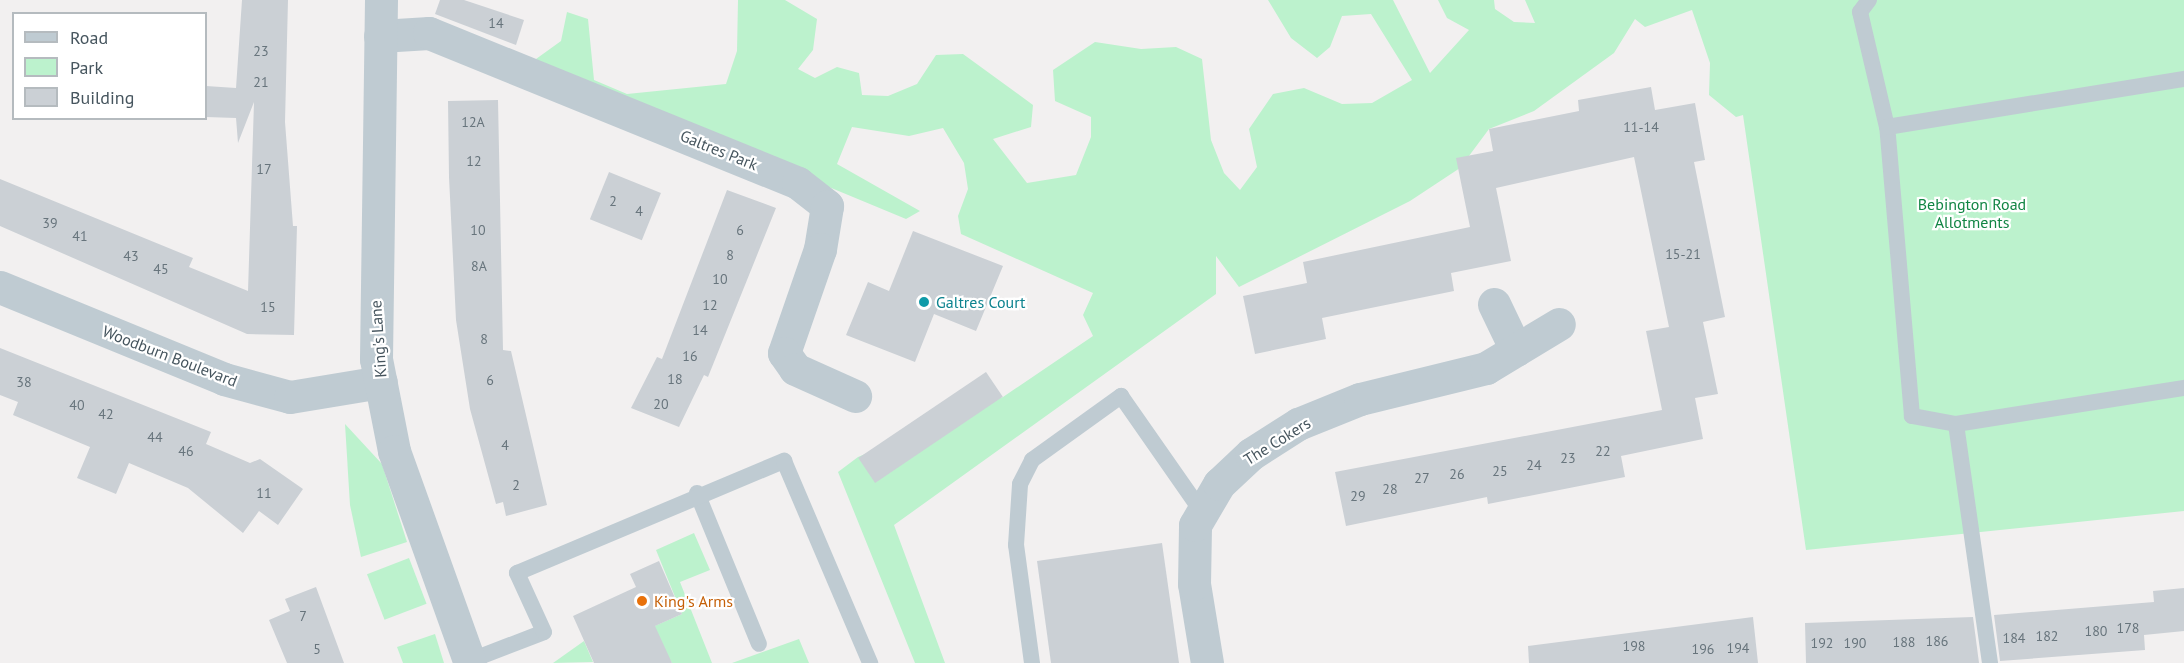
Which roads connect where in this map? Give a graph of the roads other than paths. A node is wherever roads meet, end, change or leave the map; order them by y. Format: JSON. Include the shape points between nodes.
{"nodes":[{"id":1,"x":381,"y":0,"type":"edge"},
{"id":2,"x":1869,"y":0,"type":"edge"},
{"id":3,"x":380,"y":36,"type":"junction"},
{"id":4,"x":2184,"y":79,"type":"edge"},
{"id":5,"x":1887,"y":126,"type":"junction"},
{"id":6,"x":0,"y":287,"type":"edge"},
{"id":7,"x":1494,"y":304,"type":"dead end"},
{"id":8,"x":1559,"y":324,"type":"dead end"},
{"id":9,"x":1516,"y":350,"type":"junction"},
{"id":10,"x":381,"y":382,"type":"junction"},
{"id":11,"x":2184,"y":388,"type":"edge"},
{"id":12,"x":855,"y":396,"type":"dead end"},
{"id":13,"x":1956,"y":424,"type":"junction"},
{"id":14,"x":697,"y":493,"type":"junction"},
{"id":15,"x":1202,"y":512,"type":"junction"},
{"id":16,"x":759,"y":644,"type":"dead end"},
{"id":17,"x":469,"y":662,"type":"edge"},
{"id":18,"x":870,"y":663,"type":"edge"},
{"id":19,"x":1032,"y":663,"type":"edge"},
{"id":20,"x":1207,"y":663,"type":"edge"},
{"id":21,"x":1990,"y":663,"type":"edge"}],
"edges":[{"from":1,"to":3,"type":"street","name":"King's Lane"},
{"from":2,"to":5,"type":"lane","via":[[1860,12]]},
{"from":3,"to":10,"type":"street","name":"King's Lane","via":[[374,236]]},
{"from":3,"to":12,"type":"street","name":"Galtres Park","via":[[429,33],[798,183],[827,206],[820,249],[784,353],[795,369]]},
{"from":4,"to":5,"type":"lane"},
{"from":5,"to":13,"type":"lane","via":[[1912,416]]},
{"from":6,"to":10,"type":"street","name":"Woodburn Boulevard","via":[[224,379],[290,397]]},
{"from":7,"to":9,"type":"street"},
{"from":8,"to":9,"type":"street","name":"The Cokers"},
{"from":9,"to":15,"type":"street","name":"The Cokers","via":[[1486,368],[1360,399],[1298,424],[1251,454],[1219,484]]},
{"from":10,"to":17,"type":"street","name":"King's Lane","via":[[394,451]]},
{"from":11,"to":13,"type":"lane"},
{"from":13,"to":21,"type":"lane"},
{"from":14,"to":16,"type":"lane"},
{"from":14,"to":17,"type":"lane","via":[[517,573],[544,632]]},
{"from":14,"to":18,"type":"lane","via":[[784,460]]},
{"from":15,"to":19,"type":"lane","via":[[1121,396],[1032,460],[1020,484],[1016,545]]},
{"from":15,"to":20,"type":"street","name":"The Cokers","via":[[1195,525],[1194,584]]}]}
